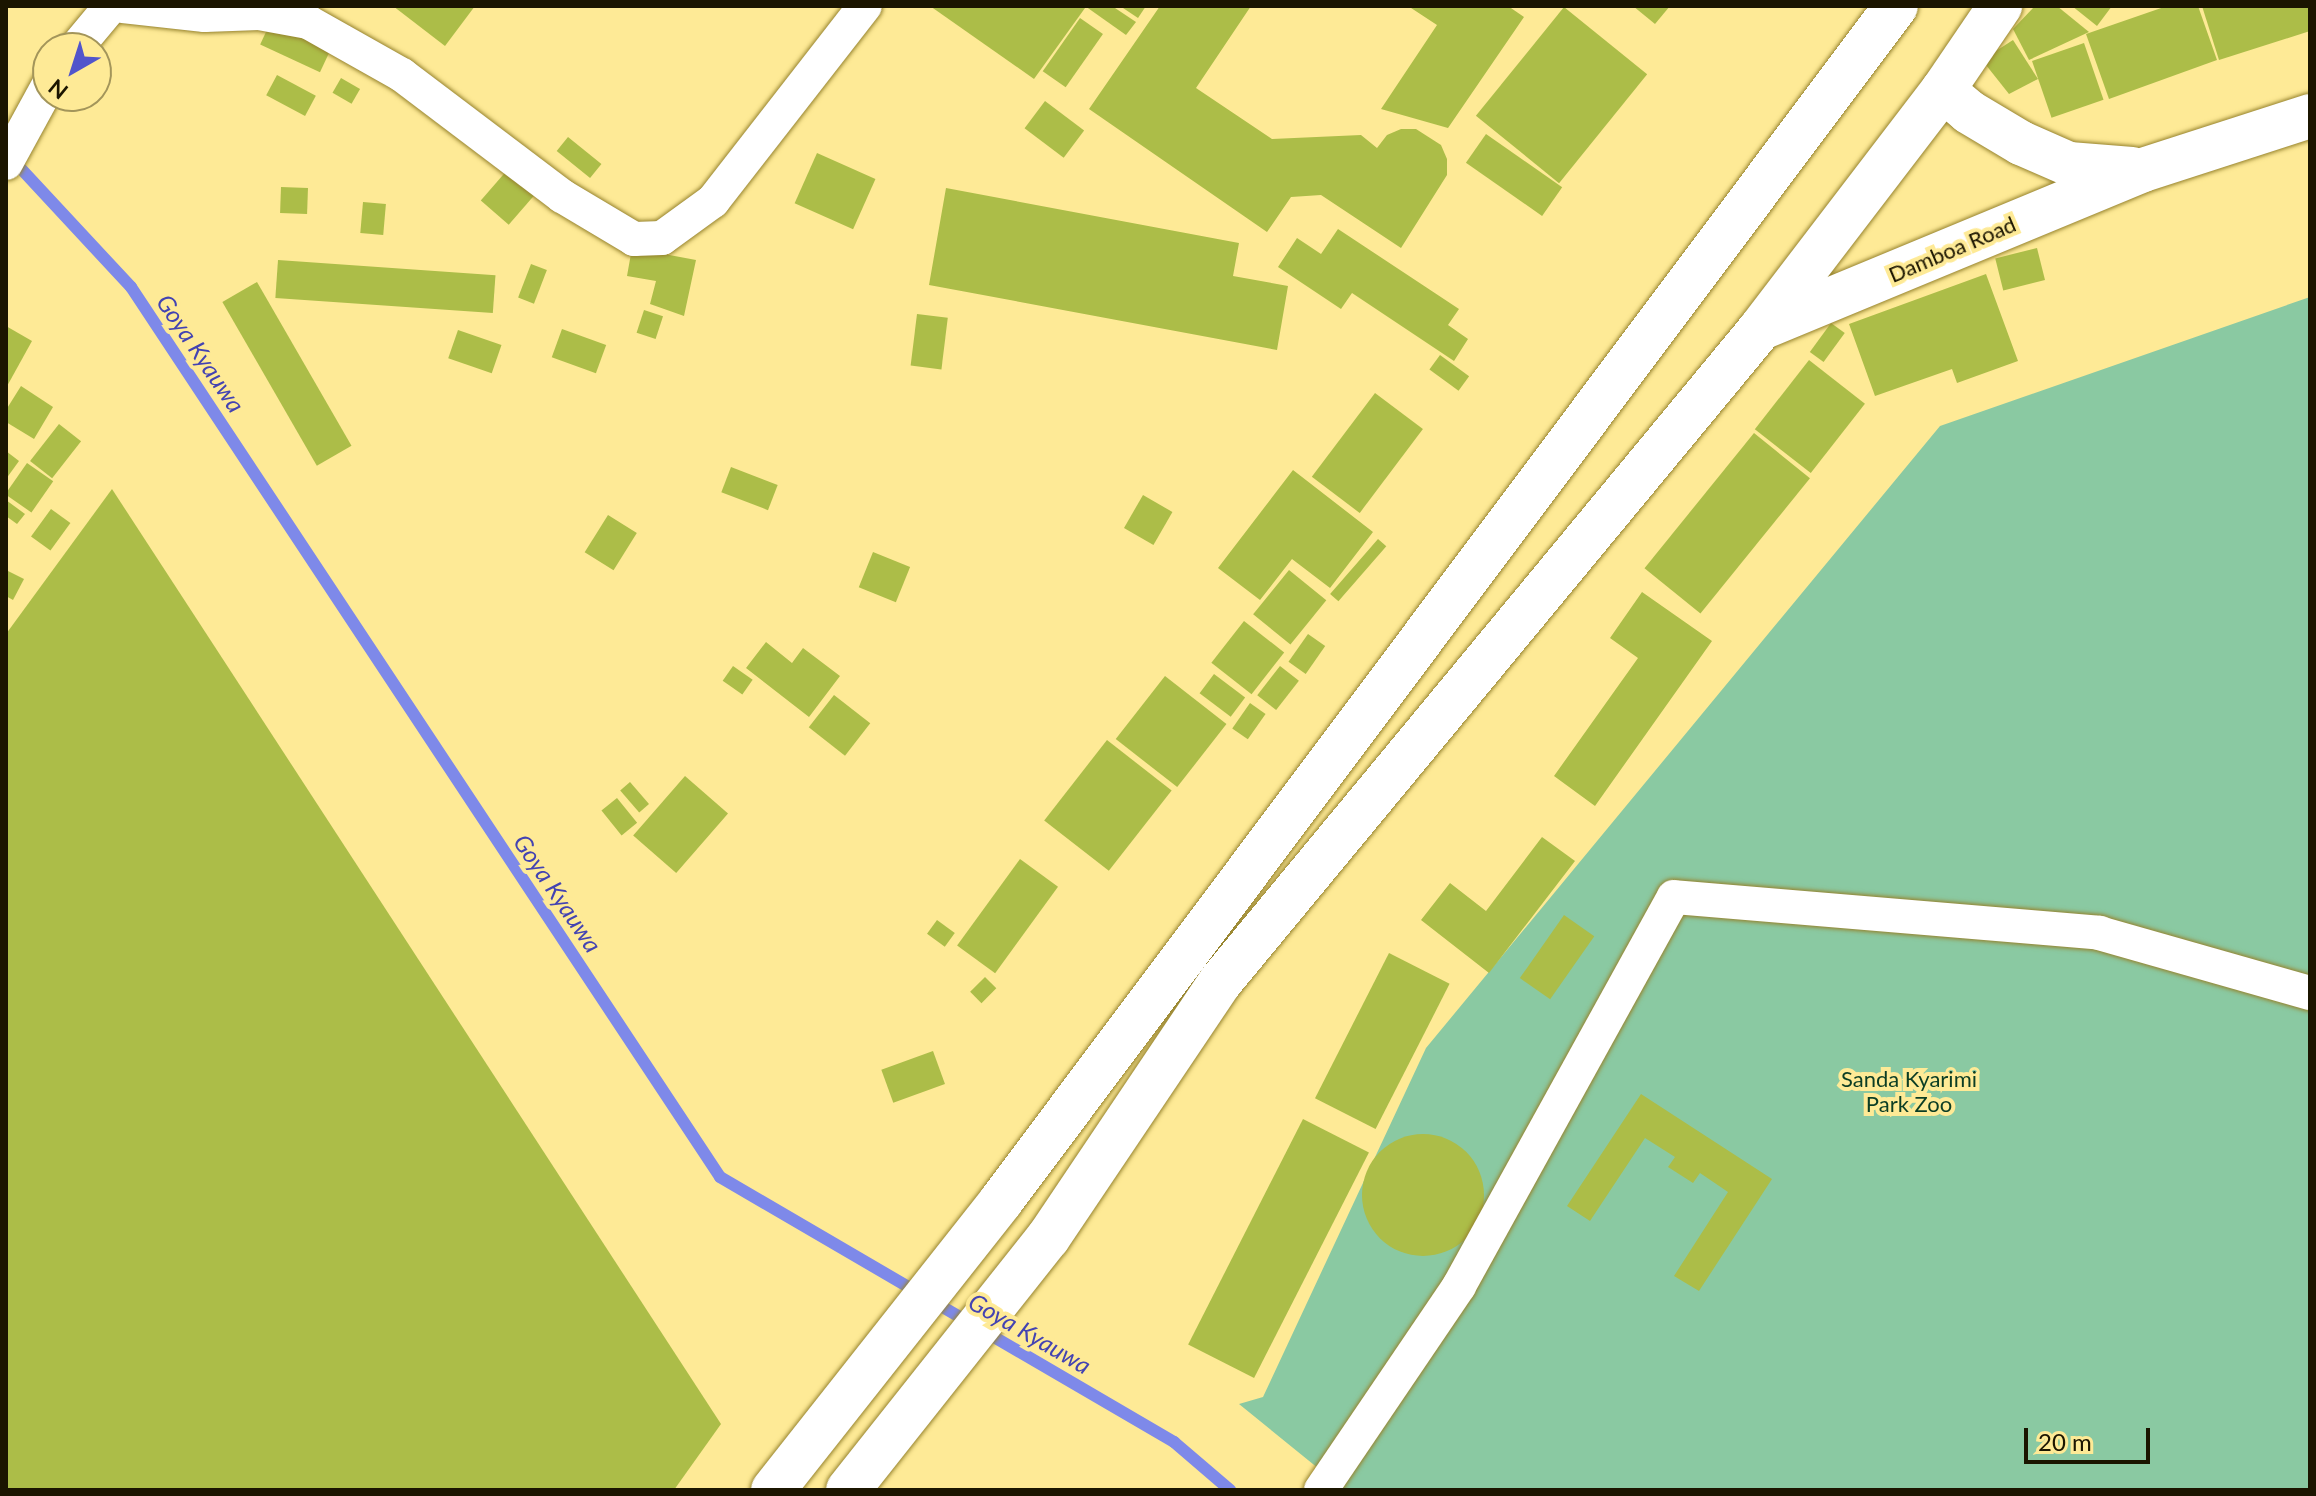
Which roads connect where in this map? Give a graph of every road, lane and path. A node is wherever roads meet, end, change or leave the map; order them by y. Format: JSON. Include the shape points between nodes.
{"nodes":[{"id":1,"x":111,"y":6,"type":"edge"},
{"id":2,"x":123,"y":6,"type":"edge"},
{"id":3,"x":865,"y":6,"type":"edge"},
{"id":4,"x":1896,"y":6,"type":"edge"},
{"id":5,"x":2000,"y":6,"type":"edge"},
{"id":6,"x":89,"y":32,"type":"edge"},
{"id":7,"x":1943,"y":90,"type":"junction"},
{"id":8,"x":34,"y":112,"type":"edge"},
{"id":9,"x":2310,"y":116,"type":"edge"},
{"id":10,"x":6,"y":163,"type":"edge"},
{"id":11,"x":2143,"y":170,"type":"junction"},
{"id":12,"x":1761,"y":328,"type":"junction"},
{"id":13,"x":2310,"y":993,"type":"edge"},
{"id":14,"x":1328,"y":1481,"type":"edge"},
{"id":15,"x":773,"y":1490,"type":"edge"},
{"id":16,"x":848,"y":1490,"type":"edge"}],
"edges":[{"from":1,"to":6,"type":"street"},
{"from":2,"to":3,"type":"street","via":[[205,15],[259,13],[308,22],[402,75],[562,196],[634,239],[662,238],[713,201]]},
{"from":4,"to":15,"type":"main road","via":[[1001,1201]]},
{"from":5,"to":7,"type":"main road"},
{"from":7,"to":11,"type":"main road","name":"Damboa Road","via":[[2008,136],[2069,164]]},
{"from":7,"to":12,"type":"main road"},
{"from":8,"to":10,"type":"street"},
{"from":9,"to":11,"type":"main road","name":"Damboa Road"},
{"from":11,"to":12,"type":"main road","name":"Damboa Road"},
{"from":12,"to":16,"type":"main road","via":[[1221,981],[1048,1238]]},
{"from":13,"to":14,"type":"street","via":[[2099,933],[1674,897],[1459,1286]]}]}
